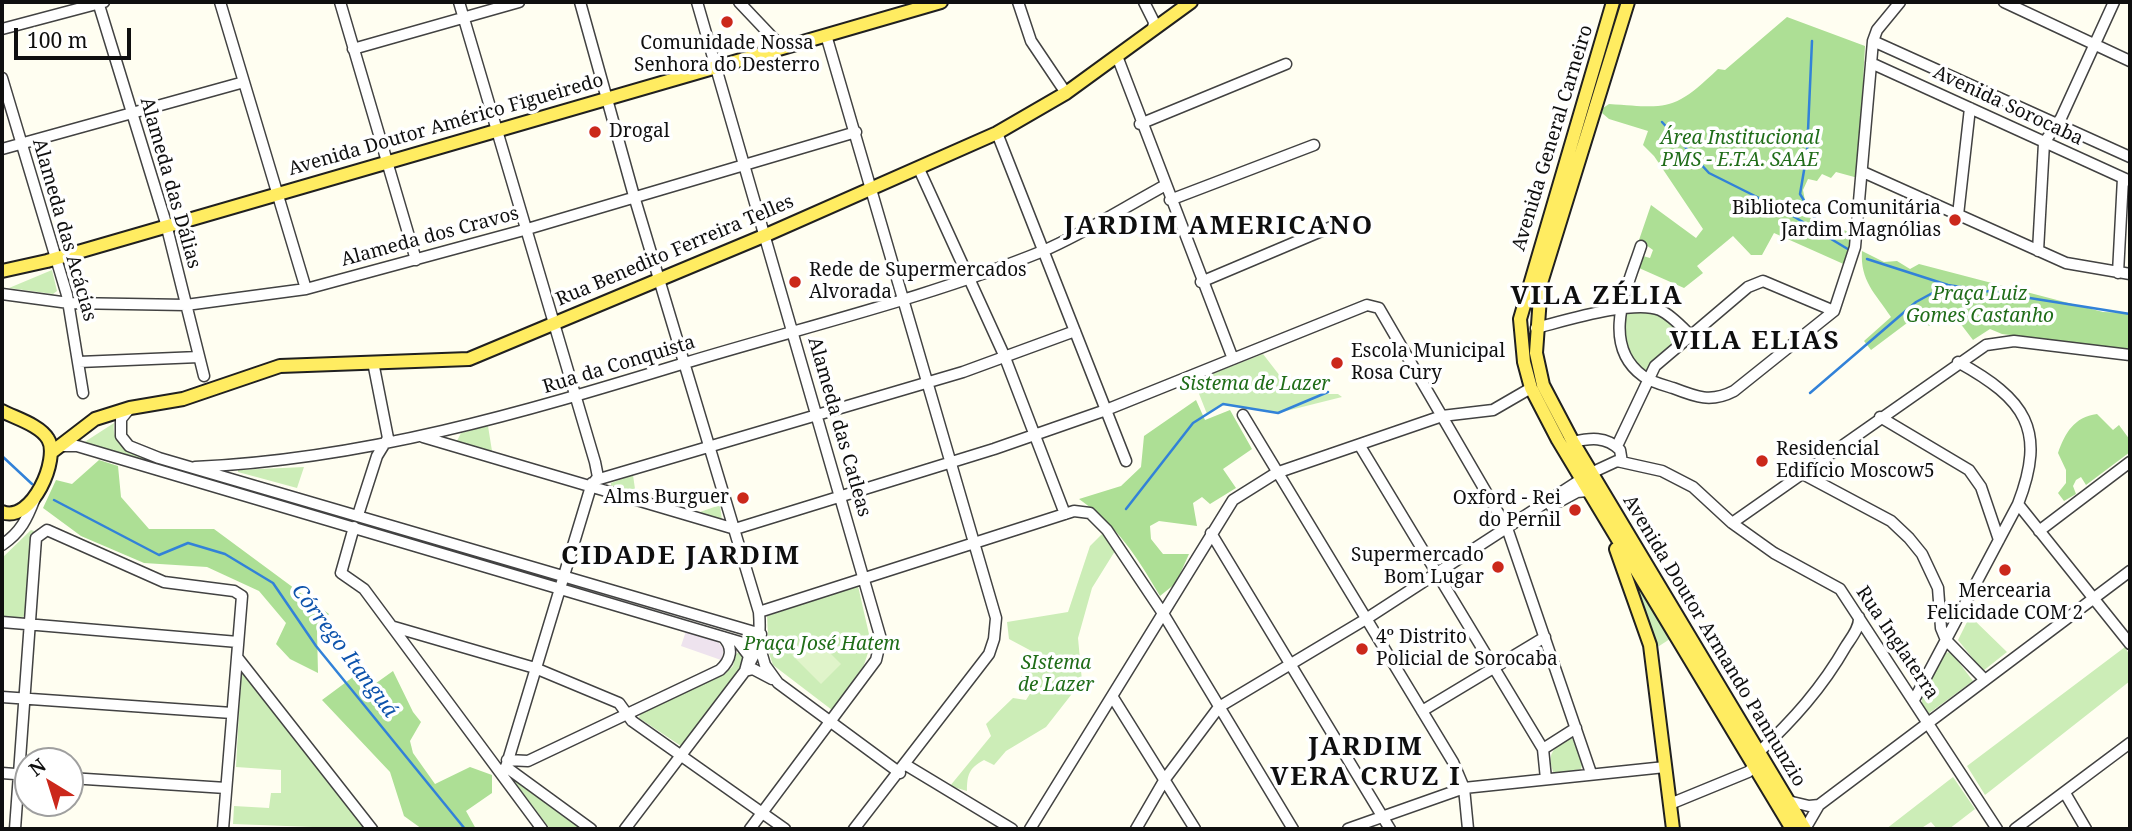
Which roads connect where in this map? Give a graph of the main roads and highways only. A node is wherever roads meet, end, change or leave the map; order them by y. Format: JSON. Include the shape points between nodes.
{"nodes":[{"id":1,"x":937,"y":2,"type":"edge"},
{"id":2,"x":1191,"y":2,"type":"edge"},
{"id":3,"x":1613,"y":2,"type":"edge"},
{"id":4,"x":1629,"y":2,"type":"edge"},
{"id":5,"x":52,"y":259,"type":"junction"},
{"id":6,"x":2,"y":271,"type":"edge"},
{"id":7,"x":2,"y":280,"type":"edge"},
{"id":8,"x":2,"y":411,"type":"edge"},
{"id":9,"x":55,"y":449,"type":"junction"},
{"id":10,"x":1586,"y":481,"type":"junction"},
{"id":11,"x":2,"y":512,"type":"edge"},
{"id":12,"x":1606,"y":523,"type":"junction"},
{"id":13,"x":1758,"y":760,"type":"junction"},
{"id":14,"x":1673,"y":829,"type":"edge"},
{"id":15,"x":1792,"y":829,"type":"edge"},
{"id":16,"x":1805,"y":829,"type":"edge"}],
"edges":[{"from":1,"to":5,"type":"main road","name":"Avenida Doutor Américo Figueiredo"},
{"from":2,"to":9,"type":"main road","name":"Rua Benedito Ferreira Telles","via":[[1066,93],[997,133],[469,359],[280,366],[183,399],[95,419]]},
{"from":3,"to":10,"type":"main road","name":"Avenida General Carneiro","via":[[1520,319],[1531,388]]},
{"from":4,"to":10,"type":"main road","name":"Avenida General Carneiro","via":[[1541,283],[1536,328],[1543,386],[1573,442]]},
{"from":5,"to":6,"type":"main road","name":"Avenida Doutor Américo Figueiredo"},
{"from":5,"to":7,"type":"main road"},
{"from":8,"to":9,"type":"main road","via":[[46,435]]},
{"from":9,"to":11,"type":"main road","via":[[38,492],[23,511]]},
{"from":10,"to":12,"type":"main road","name":"Avenida Doutor Armando Pannunzio"},
{"from":10,"to":13,"type":"main road","name":"Avenida Doutor Armando Pannunzio"},
{"from":12,"to":13,"type":"main road","name":"Avenida Doutor Armando Pannunzio"},
{"from":12,"to":14,"type":"main road","via":[[1650,645]]},
{"from":13,"to":15,"type":"main road","name":"Avenida Doutor Armando Pannunzio"},
{"from":13,"to":16,"type":"main road","name":"Avenida Doutor Armando Pannunzio"}]}
